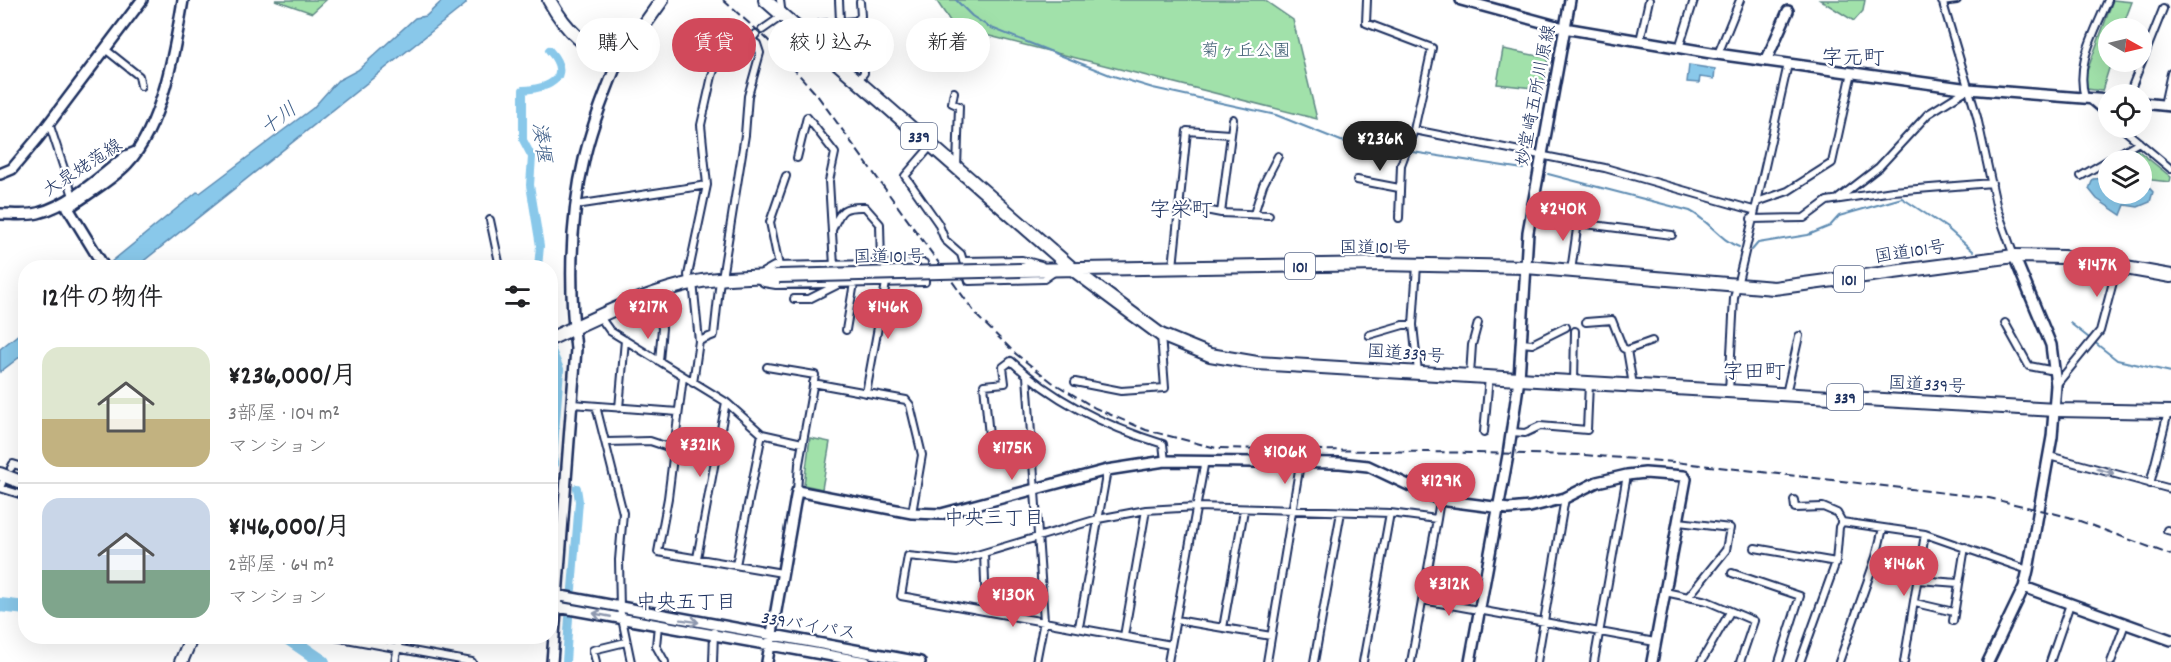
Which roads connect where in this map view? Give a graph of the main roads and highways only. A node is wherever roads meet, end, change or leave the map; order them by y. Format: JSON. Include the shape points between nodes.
{"nodes":[{"id":1,"x":549,"y":0,"type":"edge"},
{"id":2,"x":662,"y":0,"type":"edge"},
{"id":3,"x":765,"y":0,"type":"edge"},
{"id":4,"x":1075,"y":271,"type":"junction"},
{"id":5,"x":2171,"y":276,"type":"edge"},
{"id":6,"x":558,"y":336,"type":"edge"},
{"id":7,"x":2170,"y":412,"type":"edge"},
{"id":8,"x":4,"y":475,"type":"edge"},
{"id":9,"x":18,"y":481,"type":"edge"},
{"id":10,"x":189,"y":644,"type":"edge"},
{"id":11,"x":181,"y":662,"type":"edge"}],
"edges":[{"from":1,"to":2,"type":"highway","via":[[576,38],[617,63]]},
{"from":3,"to":4,"type":"highway","name":"国道339号","number":"339"},
{"from":4,"to":5,"type":"highway","name":"国道101号","number":"101","via":[[1526,267],[1797,287],[2014,256],[2063,257]]},
{"from":4,"to":6,"type":"highway","name":"国道101号","number":"101","bridge":true,"via":[[779,271],[755,277],[721,278],[654,293]]},
{"from":4,"to":7,"type":"highway","name":"国道339号","number":"339","via":[[1161,335],[1194,350],[1242,361],[2056,410]]},
{"from":8,"to":9,"type":"highway"},
{"from":10,"to":11,"type":"highway"}]}
